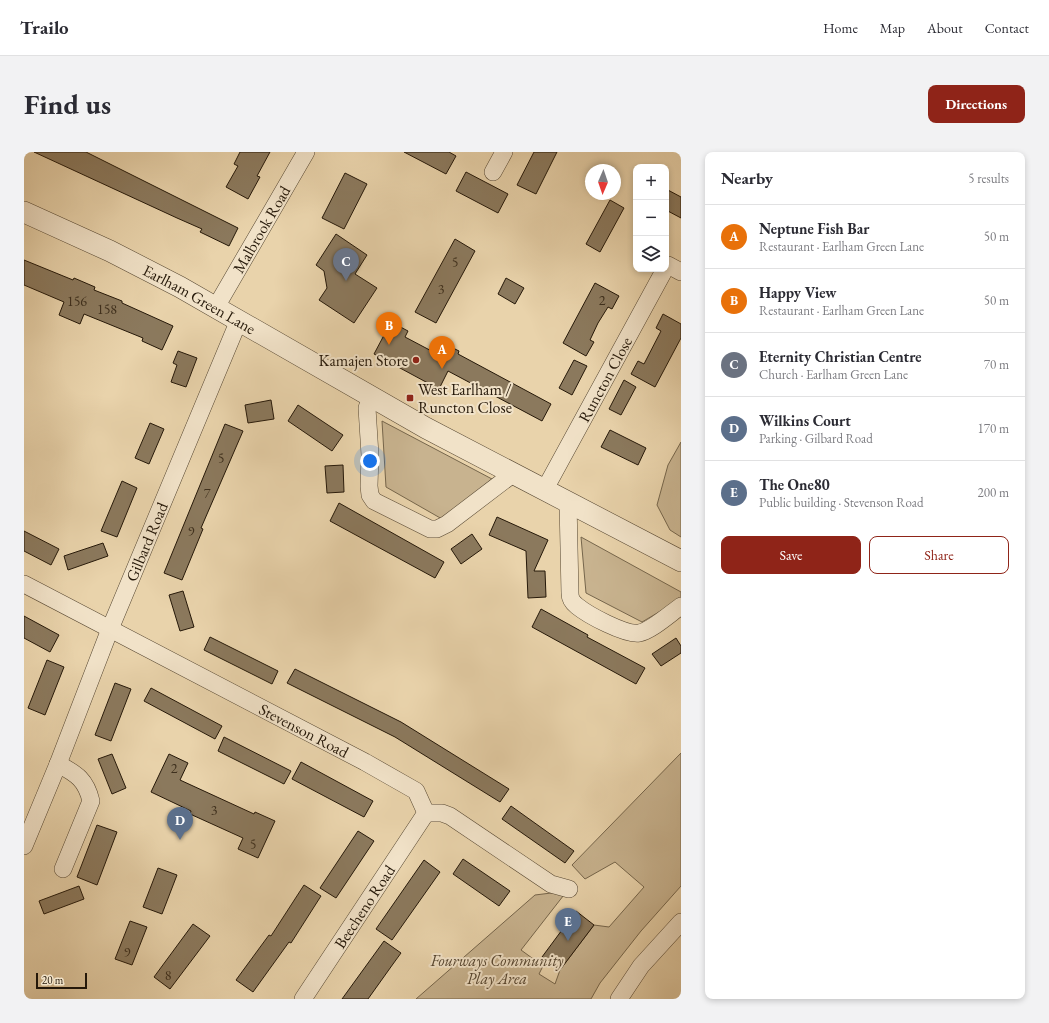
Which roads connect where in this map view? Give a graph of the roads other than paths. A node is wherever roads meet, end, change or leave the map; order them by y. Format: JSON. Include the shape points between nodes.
{"nodes":[{"id":1,"x":306,"y":152,"type":"edge"},
{"id":2,"x":504,"y":152,"type":"edge"},
{"id":3,"x":493,"y":172,"type":"dead end"},
{"id":4,"x":24,"y":212,"type":"edge"},
{"id":5,"x":667,"y":272,"type":"edge"},
{"id":6,"x":216,"y":307,"type":"junction"},
{"id":7,"x":240,"y":320,"type":"junction"},
{"id":8,"x":371,"y":397,"type":"junction"},
{"id":9,"x":514,"y":473,"type":"junction"},
{"id":10,"x":545,"y":489,"type":"junction"},
{"id":11,"x":568,"y":502,"type":"junction"},
{"id":12,"x":681,"y":561,"type":"edge"},
{"id":13,"x":24,"y":584,"type":"edge"},
{"id":14,"x":681,"y":606,"type":"edge"},
{"id":15,"x":110,"y":629,"type":"junction"},
{"id":16,"x":58,"y":764,"type":"junction"},
{"id":17,"x":426,"y":813,"type":"junction"},
{"id":18,"x":24,"y":846,"type":"edge"},
{"id":19,"x":63,"y":869,"type":"dead end"},
{"id":20,"x":569,"y":888,"type":"dead end"},
{"id":21,"x":681,"y":922,"type":"edge"},
{"id":22,"x":303,"y":999,"type":"edge"},
{"id":23,"x":619,"y":999,"type":"edge"}],
"edges":[{"from":1,"to":6,"type":"street","name":"Malbrook Road"},
{"from":2,"to":3,"type":"street"},
{"from":4,"to":6,"type":"street","name":"Earlham Green Lane","via":[[110,251]]},
{"from":5,"to":10,"type":"street","name":"Runcton Close"},
{"from":6,"to":7,"type":"street","name":"Earlham Green Lane"},
{"from":7,"to":8,"type":"street","name":"Earlham Green Lane"},
{"from":7,"to":15,"type":"street","name":"Gilbard Road"},
{"from":8,"to":9,"type":"street","name":"Earlham Green Lane"},
{"from":8,"to":9,"type":"street","via":[[366,408],[370,455],[369,486],[374,501],[430,529],[438,529]]},
{"from":9,"to":10,"type":"street","name":"Earlham Green Lane"},
{"from":10,"to":11,"type":"street","name":"Earlham Green Lane"},
{"from":11,"to":12,"type":"street","name":"Earlham Green Lane"},
{"from":11,"to":14,"type":"street","via":[[570,593],[571,600],[577,606],[630,633],[640,633]]},
{"from":13,"to":15,"type":"street","name":"Stevenson Road"},
{"from":15,"to":16,"type":"street","name":"Gilbard Road"},
{"from":15,"to":17,"type":"street","name":"Stevenson Road","via":[[416,791]]},
{"from":16,"to":18,"type":"street","name":"Gilbard Road"},
{"from":16,"to":19,"type":"street","via":[[82,780],[91,800]]},
{"from":17,"to":20,"type":"street","via":[[450,816],[550,884]]},
{"from":17,"to":22,"type":"street","name":"Beecheno Road"},
{"from":21,"to":23,"type":"street","via":[[641,966]]}]}
